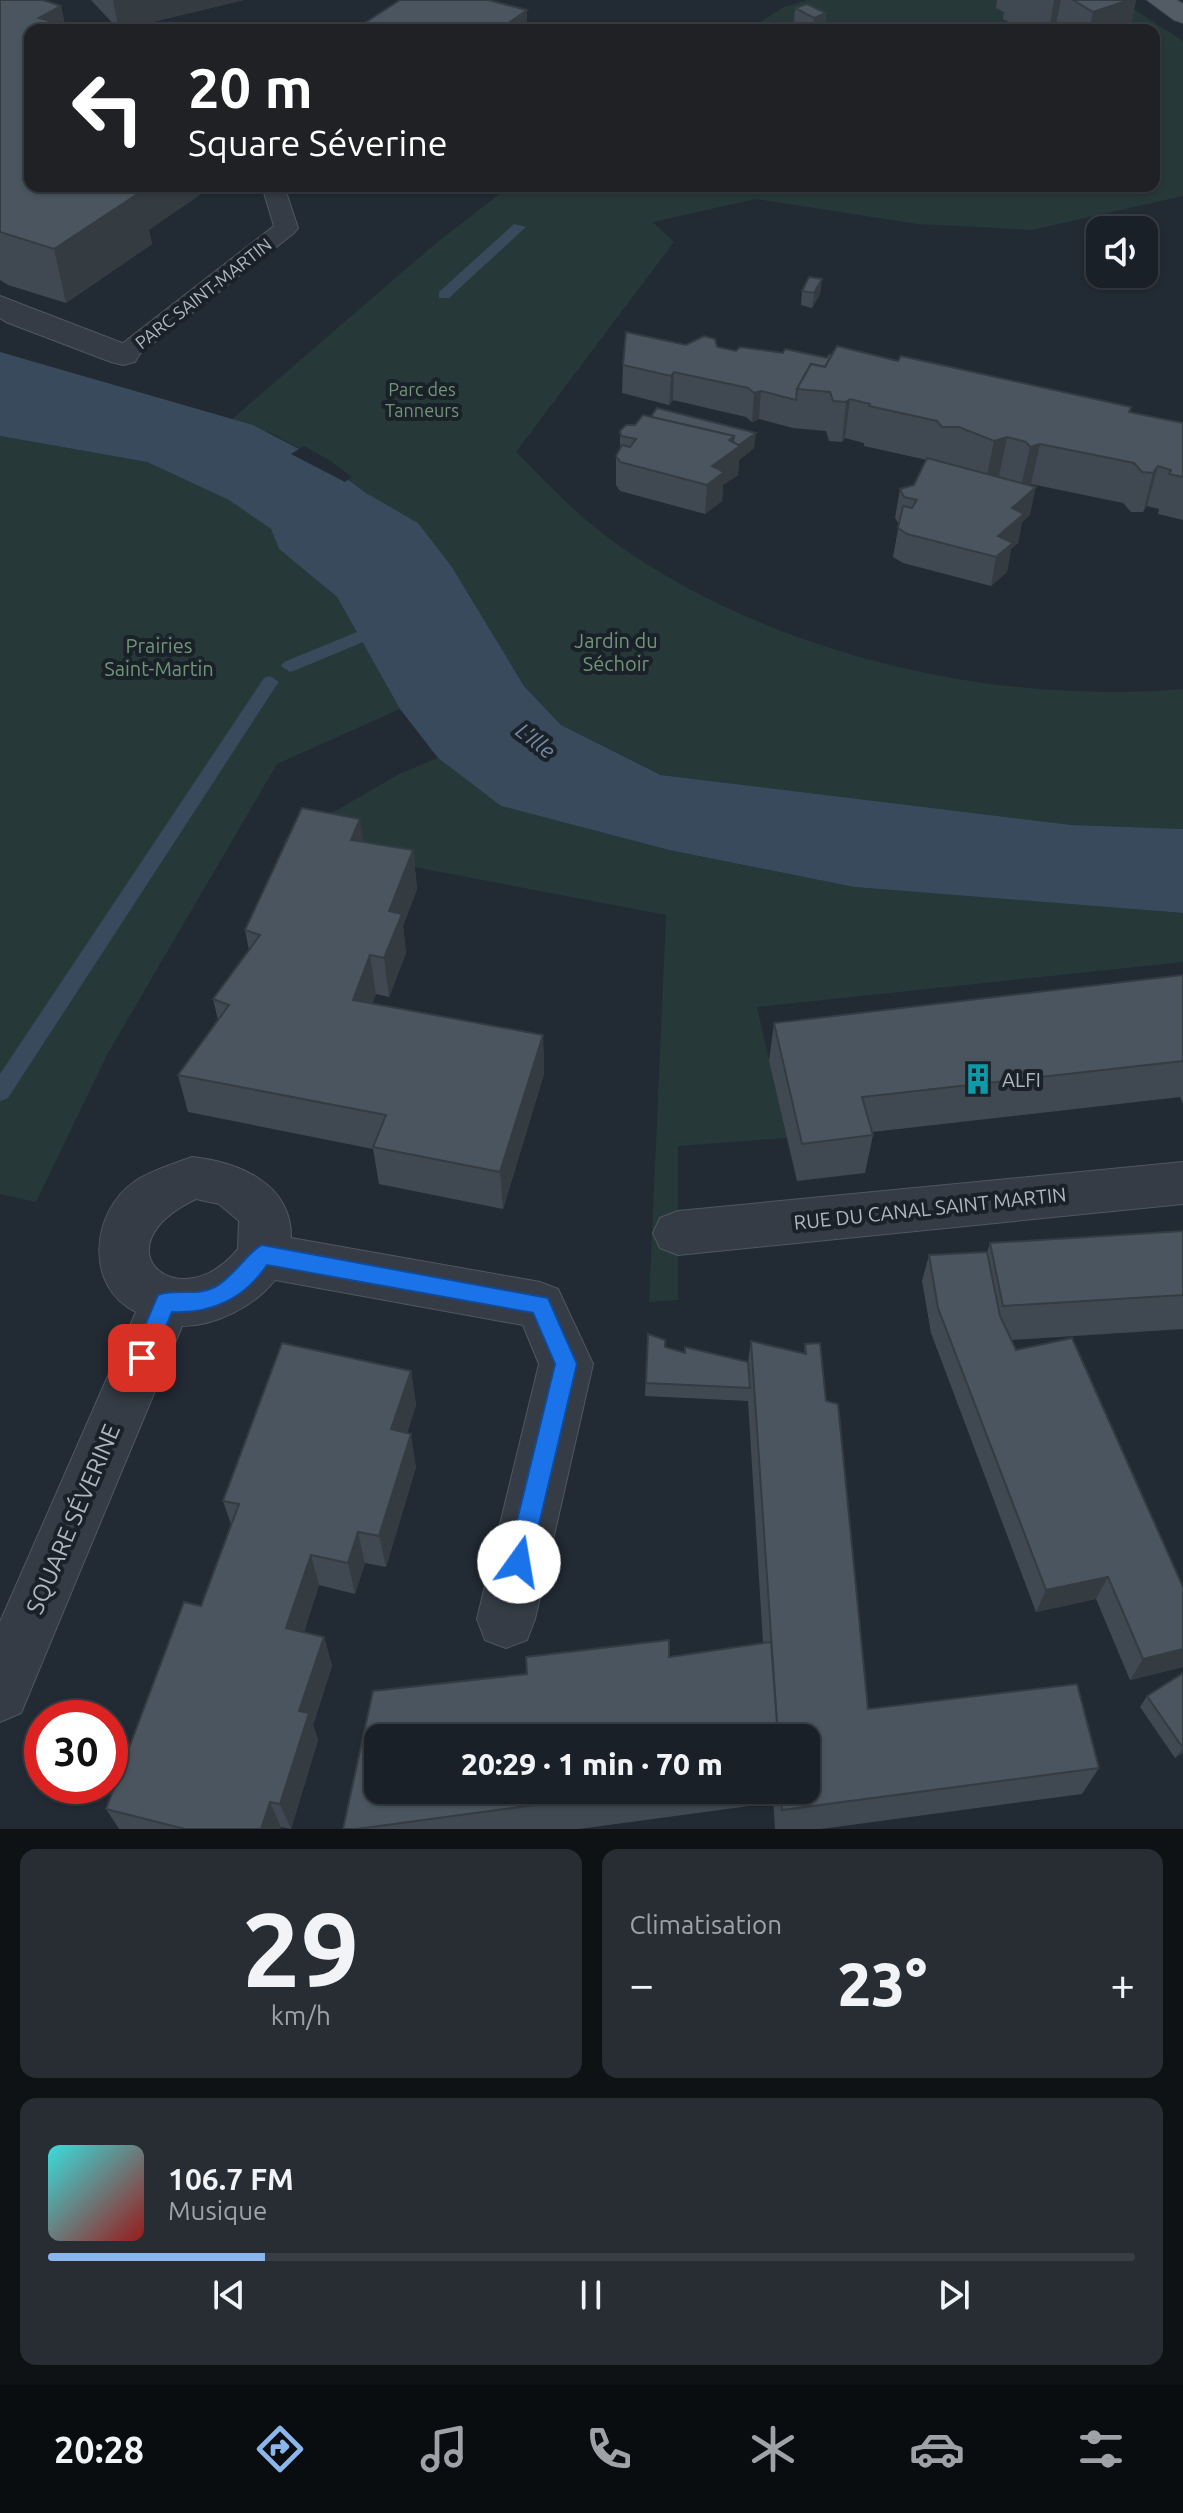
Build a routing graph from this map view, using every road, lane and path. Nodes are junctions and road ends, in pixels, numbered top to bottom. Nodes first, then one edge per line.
1 (1160, 0) edge
2 (1183, 15) edge
3 (275, 192) edge
4 (0, 305) edge
5 (123, 355) joint
6 (1183, 1183) edge
7 (678, 1233) dead end
8 (262, 1255) junction
9 (166, 1302) junction
10 (506, 1619) dead end
11 (0, 1692) edge

1 - 2 main road
3 - 5 lane, PARC SAINT-MARTIN
4 - 5 street
6 - 7 street, RUE DU CANAL SAINT MARTIN
8 - 9 street
8 - 9 street
8 - 10 street
9 - 11 street, SQUARE SÉVERINE

